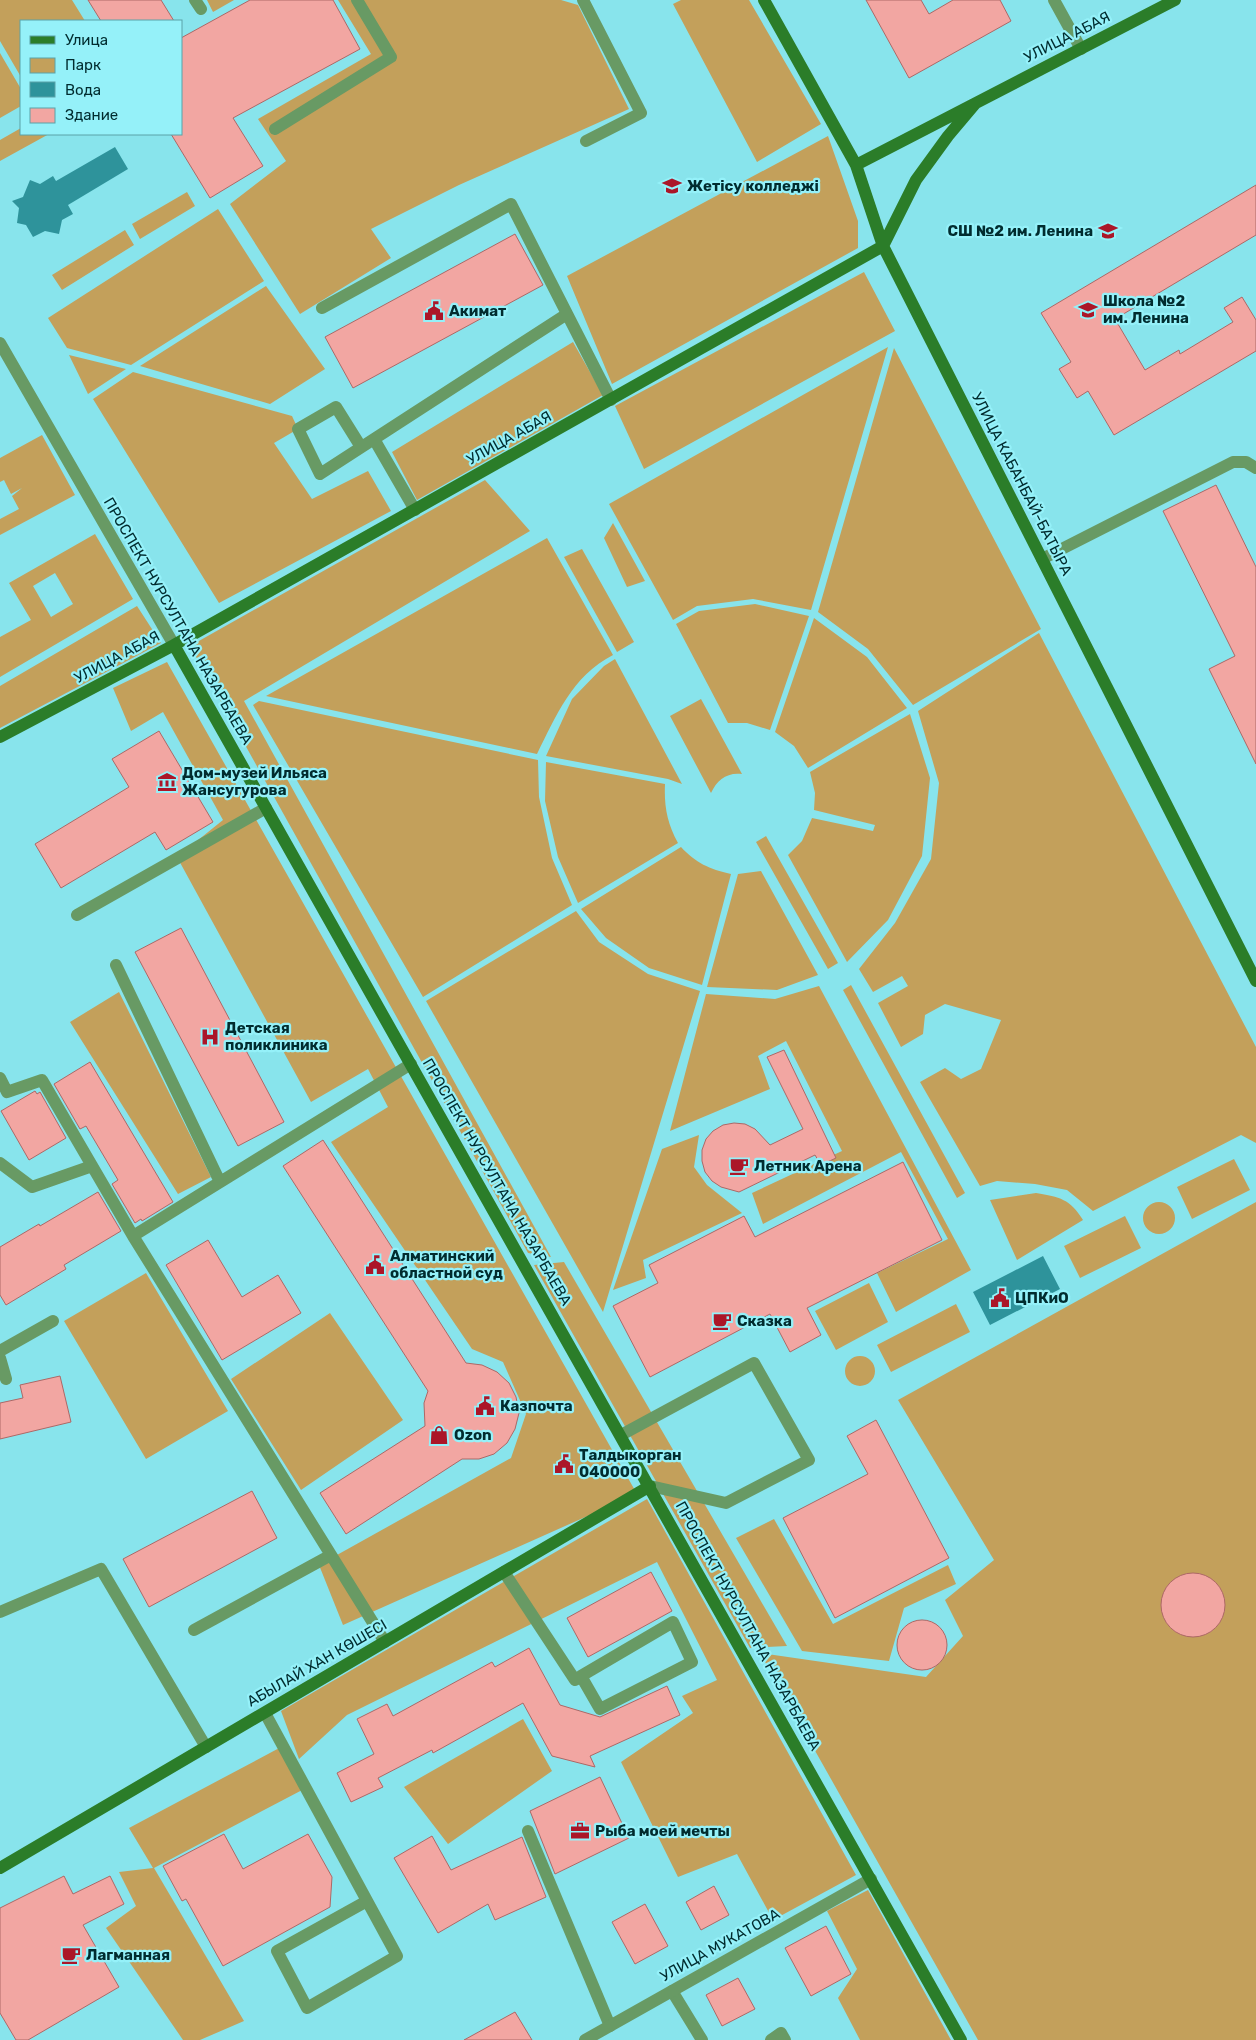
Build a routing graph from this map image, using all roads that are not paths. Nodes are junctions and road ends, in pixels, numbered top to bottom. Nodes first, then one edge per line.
1 (357, 0) edge
2 (583, 0) edge
3 (764, 0) edge
4 (1054, 0) edge
5 (1175, 0) edge
6 (1081, 49) junction
7 (975, 104) junction
8 (275, 129) dead end
9 (586, 142) dead end
10 (856, 166) junction
11 (883, 246) junction
12 (322, 308) dead end
13 (567, 314) junction
14 (0, 343) edge
15 (611, 400) junction
16 (374, 439) junction
17 (361, 448) junction
18 (1256, 468) edge
19 (415, 510) junction
20 (1042, 559) junction
21 (174, 645) junction
22 (0, 737) edge
23 (266, 808) junction
24 (76, 915) dead end
25 (116, 965) dead end
26 (1256, 981) edge
27 (411, 1064) junction
28 (0, 1078) edge
29 (0, 1163) edge
30 (92, 1166) junction
31 (220, 1182) junction
32 (132, 1236) junction
33 (52, 1321) dead end
34 (0, 1351) edge
35 (0, 1358) edge
36 (6, 1379) dead end
37 (621, 1435) junction
38 (650, 1486) junction
39 (331, 1554) junction
40 (504, 1572) junction
41 (0, 1612) edge
42 (194, 1630) dead end
43 (385, 1642) junction
44 (581, 1676) junction
45 (265, 1713) junction
46 (206, 1747) junction
47 (528, 1831) dead end
48 (0, 1868) edge
49 (871, 1879) junction
50 (367, 1900) junction
51 (672, 1991) junction
52 (610, 2026) junction
53 (585, 2040) edge
54 (702, 2040) edge
55 (771, 2040) edge
56 (785, 2040) edge
57 (961, 2040) edge

1 - 8 street
2 - 9 street
3 - 10 main road, УЛИЦА КАБАНБАЙ-БАТЫРА
4 - 6 street
5 - 6 main road, УЛИЦА АБАЯ
6 - 7 main road, УЛИЦА АБАЯ
7 - 10 main road, УЛИЦА АБАЯ
7 - 11 main road, УЛИЦА АБАЯ
10 - 11 main road, УЛИЦА КАБАНБАЙ-БАТЫРА
11 - 15 main road, УЛИЦА АБАЯ
11 - 20 main road, УЛИЦА КАБАНБАЙ-БАТЫРА
12 - 13 street
13 - 15 street
13 - 16 street
14 - 21 street, ПРОСПЕКТ НУРСУЛТАНА НАЗАРБАЕВА
15 - 19 main road, УЛИЦА АБАЯ
16 - 17 street
16 - 19 street
17 - 17 street
18 - 20 street
19 - 21 main road, УЛИЦА АБАЯ
20 - 26 main road, УЛИЦА КАБАНБАЙ-БАТЫРА
21 - 22 main road, УЛИЦА АБАЯ
21 - 23 main road, ПРОСПЕКТ НУРСУЛТАНА НАЗАРБАЕВА
23 - 24 street
23 - 27 main road, ПРОСПЕКТ НУРСУЛТАНА НАЗАРБАЕВА
25 - 31 street
27 - 31 street
27 - 37 main road, ПРОСПЕКТ НУРСУЛТАНА НАЗАРБАЕВА
28 - 30 street
29 - 30 street
30 - 32 street
31 - 32 street
32 - 39 street
33 - 34 street
35 - 36 street
37 - 38 main road, ПРОСПЕКТ НУРСУЛТАНА НАЗАРБАЕВА
37 - 38 street
38 - 40 main road, АБЫЛАЙ ХАН КӨШЕСІ
38 - 49 main road, ПРОСПЕКТ НУРСУЛТАНА НАЗАРБАЕВА
39 - 42 street
39 - 43 street
40 - 43 main road, АБЫЛАЙ ХАН КӨШЕСІ
40 - 44 street
41 - 46 street
43 - 45 main road, АБЫЛАЙ ХАН КӨШЕСІ
44 - 44 street
45 - 46 main road, АБЫЛАЙ ХАН КӨШЕСІ
45 - 50 street
46 - 48 main road, АБЫЛАЙ ХАН КӨШЕСІ
47 - 52 street
49 - 51 street, УЛИЦА МУКАТОВА
49 - 57 main road, ПРОСПЕКТ НУРСУЛТАНА НАЗАРБАЕВА
50 - 50 street
51 - 52 street, УЛИЦА МУКАТОВА
51 - 54 street
52 - 53 street, УЛИЦА МУКАТОВА
55 - 56 street

